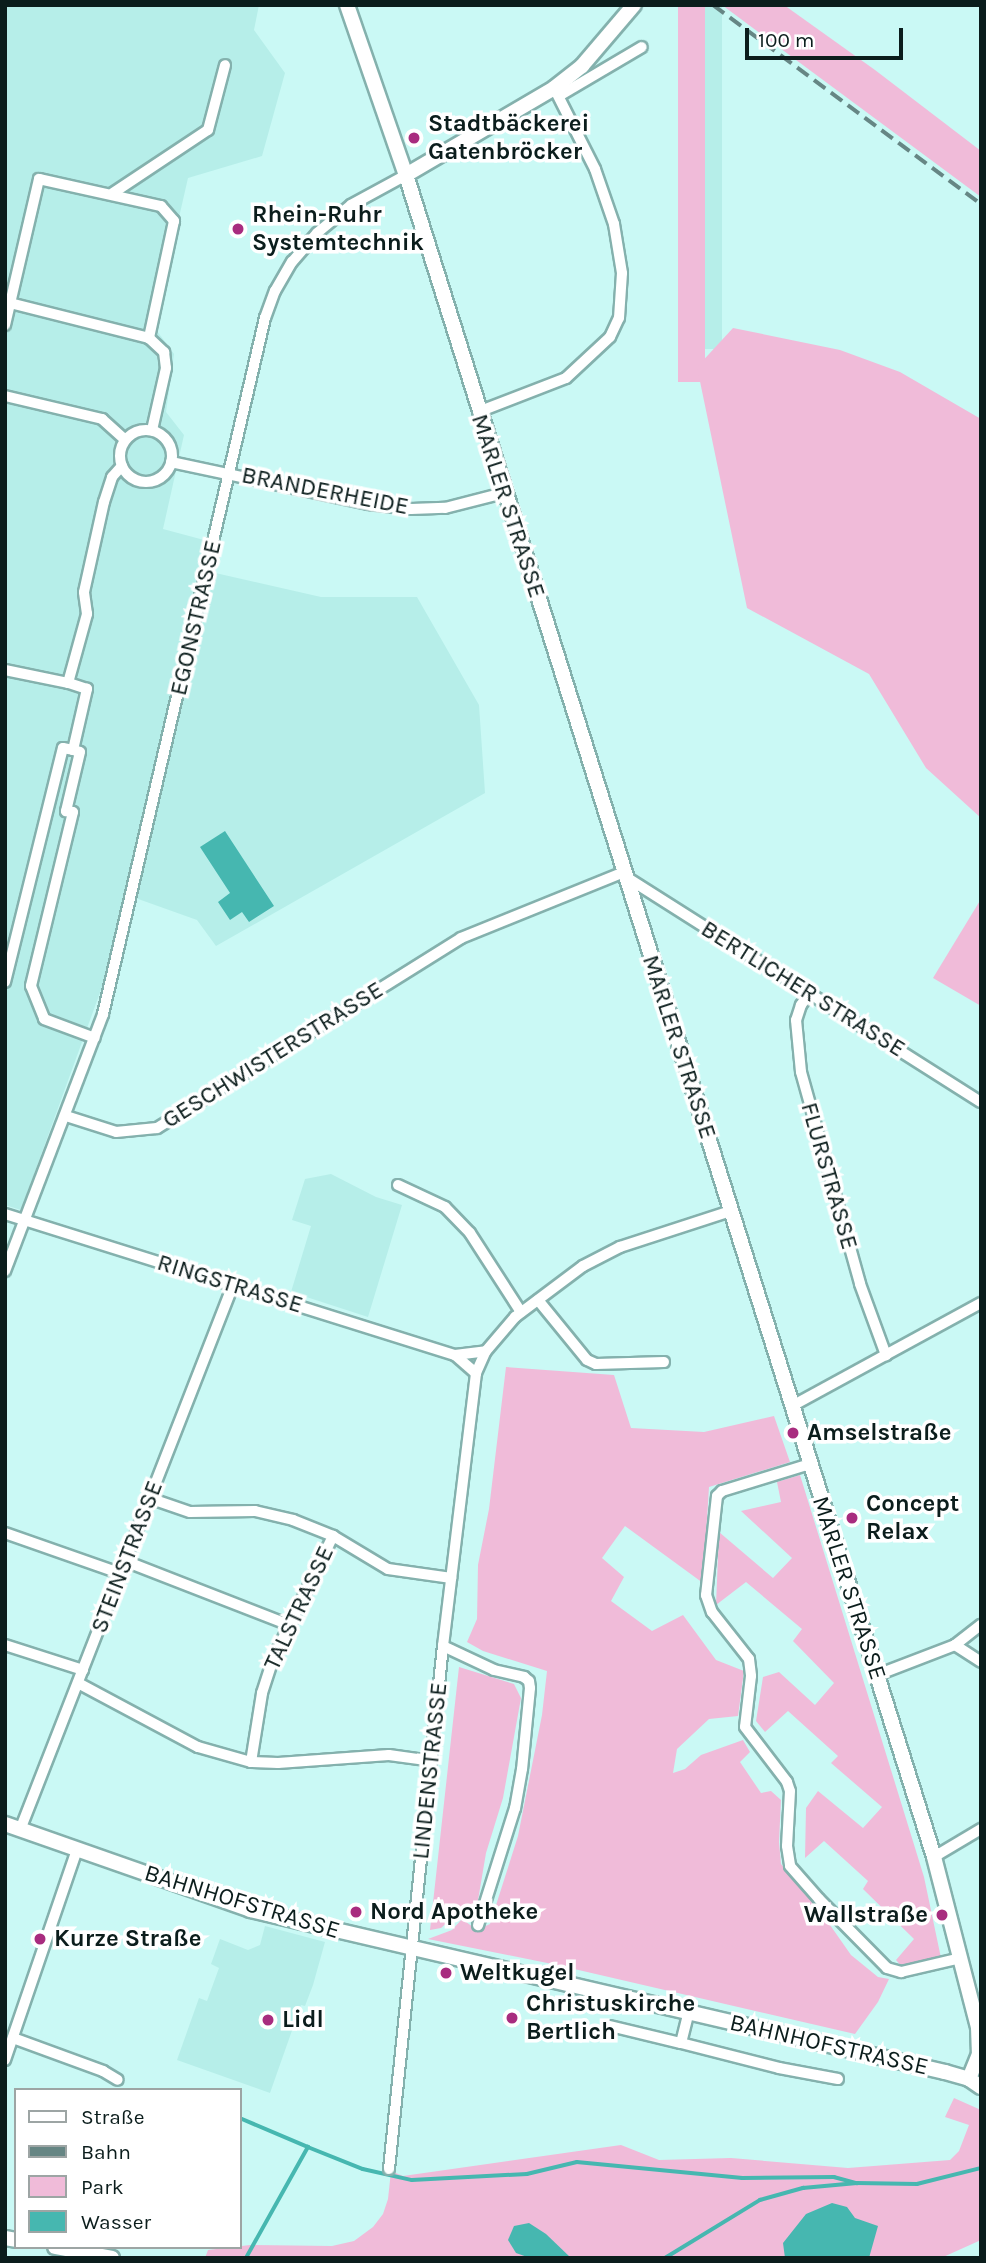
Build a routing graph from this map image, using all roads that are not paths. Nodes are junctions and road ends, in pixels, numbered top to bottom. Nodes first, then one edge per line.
1 (347, 5) edge
2 (634, 5) edge
3 (642, 47) dead end
4 (225, 65) dead end
5 (556, 92) junction
6 (406, 175) junction
7 (113, 193) junction
8 (10, 303) junction
9 (5, 325) edge
10 (149, 338) junction
11 (5, 396) edge
12 (478, 412) junction
13 (152, 430) junction
14 (125, 440) junction
15 (171, 462) junction
16 (122, 466) junction
17 (229, 473) junction
18 (504, 492) junction
19 (5, 670) edge
20 (68, 683) junction
21 (73, 750) junction
22 (625, 875) junction
23 (5, 982) edge
24 (809, 994) junction
25 (95, 1038) junction
26 (981, 1102) edge
27 (65, 1116) junction
28 (398, 1185) dead end
29 (731, 1211) junction
30 (5, 1214) edge
31 (25, 1220) junction
32 (5, 1271) edge
33 (233, 1285) junction
34 (538, 1300) junction
35 (981, 1303) edge
36 (521, 1312) junction
37 (486, 1351) junction
38 (455, 1355) junction
39 (886, 1355) junction
40 (664, 1362) dead end
41 (476, 1373) junction
42 (792, 1406) junction
43 (810, 1464) junction
44 (149, 1498) junction
45 (5, 1534) edge
46 (333, 1536) junction
47 (125, 1562) junction
48 (120, 1573) junction
49 (451, 1578) junction
50 (287, 1624) junction
51 (981, 1625) edge
52 (5, 1645) edge
53 (955, 1645) junction
54 (443, 1646) junction
55 (981, 1662) edge
56 (83, 1670) junction
57 (877, 1675) junction
58 (78, 1683) junction
59 (432, 1761) junction
60 (251, 1762) junction
61 (5, 1824) edge
62 (20, 1829) junction
63 (981, 1829) edge
64 (77, 1850) junction
65 (933, 1857) junction
66 (478, 1925) dead end
67 (411, 1949) junction
68 (961, 1958) junction
69 (689, 2012) junction
70 (610, 2026) dead end
71 (979, 2026) edge
72 (13, 2039) junction
73 (681, 2043) junction
74 (5, 2060) edge
75 (838, 2079) dead end
76 (118, 2080) dead end
77 (975, 2083) edge
78 (389, 2169) dead end
79 (65, 2249) edge
80 (112, 2258) edge

1 - 6 main road, MARLER STRASSE
2 - 5 main road
3 - 5 street
4 - 7 street
5 - 6 main road
5 - 12 street
6 - 12 main road, MARLER STRASSE
6 - 17 street, EGONSTRASSE
7 - 8 street
7 - 10 street
8 - 9 street
8 - 10 street
10 - 13 street
11 - 14 street
12 - 18 main road, MARLER STRASSE
13 - 14 street
13 - 15 street
14 - 16 street
15 - 16 street
15 - 17 street, BRANDERHEIDE
16 - 20 street
17 - 18 street, BRANDERHEIDE
17 - 25 street, EGONSTRASSE
18 - 22 main road, MARLER STRASSE
19 - 20 street
20 - 21 street
21 - 23 street
21 - 25 street
22 - 24 street, BERTLICHER STRASSE
22 - 27 street, GESCHWISTERSTRASSE
22 - 29 main road, MARLER STRASSE
24 - 26 street, BERTLICHER STRASSE
24 - 39 street, FLURSTRASSE
25 - 27 street, EGONSTRASSE
27 - 31 street
28 - 36 street
29 - 34 street, LINDENSTRASSE
29 - 42 main road, MARLER STRASSE
30 - 31 street, RINGSTRASSE
31 - 32 street
31 - 33 street, RINGSTRASSE
33 - 38 street, RINGSTRASSE
33 - 44 street, STEINSTRASSE
34 - 36 street, LINDENSTRASSE
34 - 40 street
35 - 39 street
36 - 37 street, LINDENSTRASSE
37 - 38 street, RINGSTRASSE
37 - 41 street, LINDENSTRASSE
38 - 41 street, RINGSTRASSE
39 - 42 street
41 - 49 street, LINDENSTRASSE
42 - 43 main road, MARLER STRASSE
43 - 57 main road, MARLER STRASSE
43 - 68 street
44 - 46 street
44 - 47 street, STEINSTRASSE
45 - 48 street
46 - 49 street
46 - 50 street, TALSTRASSE
47 - 48 street, STEINSTRASSE
47 - 50 street
48 - 56 street, STEINSTRASSE
49 - 54 street, LINDENSTRASSE
50 - 60 street, TALSTRASSE
51 - 53 street
52 - 56 street
53 - 55 street
53 - 57 street
54 - 59 street, LINDENSTRASSE
54 - 66 street
56 - 58 street, STEINSTRASSE
57 - 65 main road, MARLER STRASSE
58 - 60 street
58 - 62 street, STEINSTRASSE
59 - 60 street
59 - 67 street, LINDENSTRASSE
61 - 62 main road, BAHNHOFSTRASSE
62 - 64 main road, BAHNHOFSTRASSE
63 - 65 street
64 - 67 main road, BAHNHOFSTRASSE
64 - 72 street
65 - 68 main road, MARLER STRASSE
67 - 69 main road, BAHNHOFSTRASSE
67 - 78 street, LINDENSTRASSE
68 - 71 main road, MARLER STRASSE
69 - 73 street
69 - 77 main road, BAHNHOFSTRASSE
70 - 73 street, BAHNHOFSTRASSE
71 - 77 main road, MARLER STRASSE
72 - 74 street
72 - 76 street
73 - 75 street, BAHNHOFSTRASSE
79 - 80 main road

